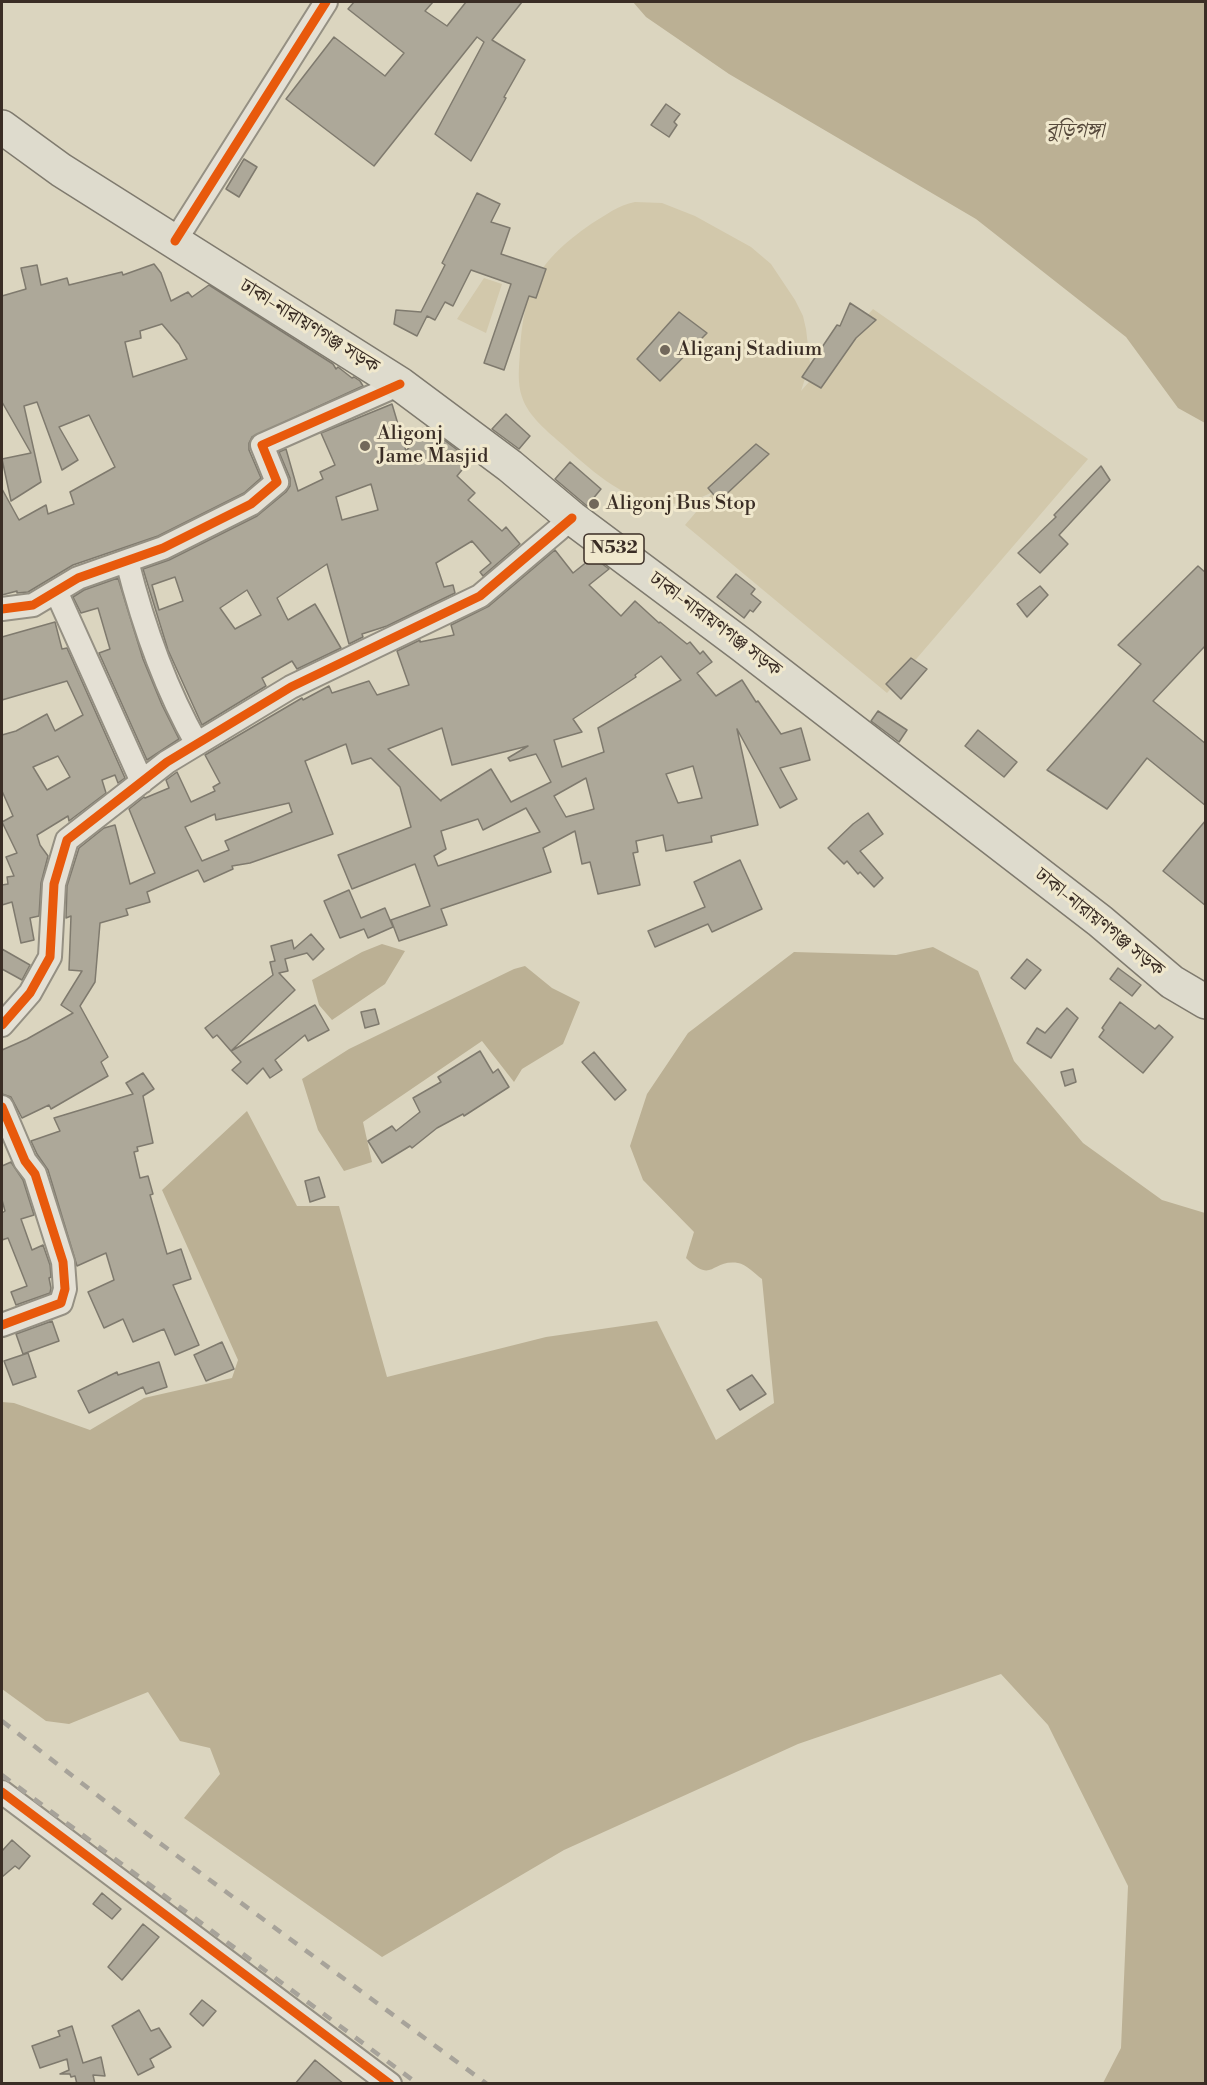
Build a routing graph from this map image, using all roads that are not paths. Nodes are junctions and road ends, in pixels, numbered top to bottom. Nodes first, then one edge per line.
1 (326, 2) edge
2 (2, 127) edge
3 (175, 241) junction
4 (400, 384) junction
5 (572, 518) junction
6 (127, 561) junction
7 (56, 591) junction
8 (2, 609) edge
9 (197, 744) junction
10 (142, 782) junction
11 (1205, 1001) edge
12 (2, 1025) edge
13 (2, 1107) edge
14 (2, 1325) edge
15 (2, 1792) edge
16 (390, 2084) edge

1 - 3 street
2 - 3 highway, ঢাকা-নারায়ণগঞ্জ সড়ক / N532
3 - 4 highway, ঢাকা-নারায়ণগঞ্জ সড়ক / N532
4 - 5 highway, ঢাকা-নারায়ণগঞ্জ সড়ক / N532
4 - 6 street
5 - 9 street
5 - 11 highway, ঢাকা-নারায়ণগঞ্জ সড়ক / N532
6 - 7 street
6 - 9 street
7 - 8 street
7 - 10 street
9 - 10 street
10 - 12 street
13 - 14 street
15 - 16 street

